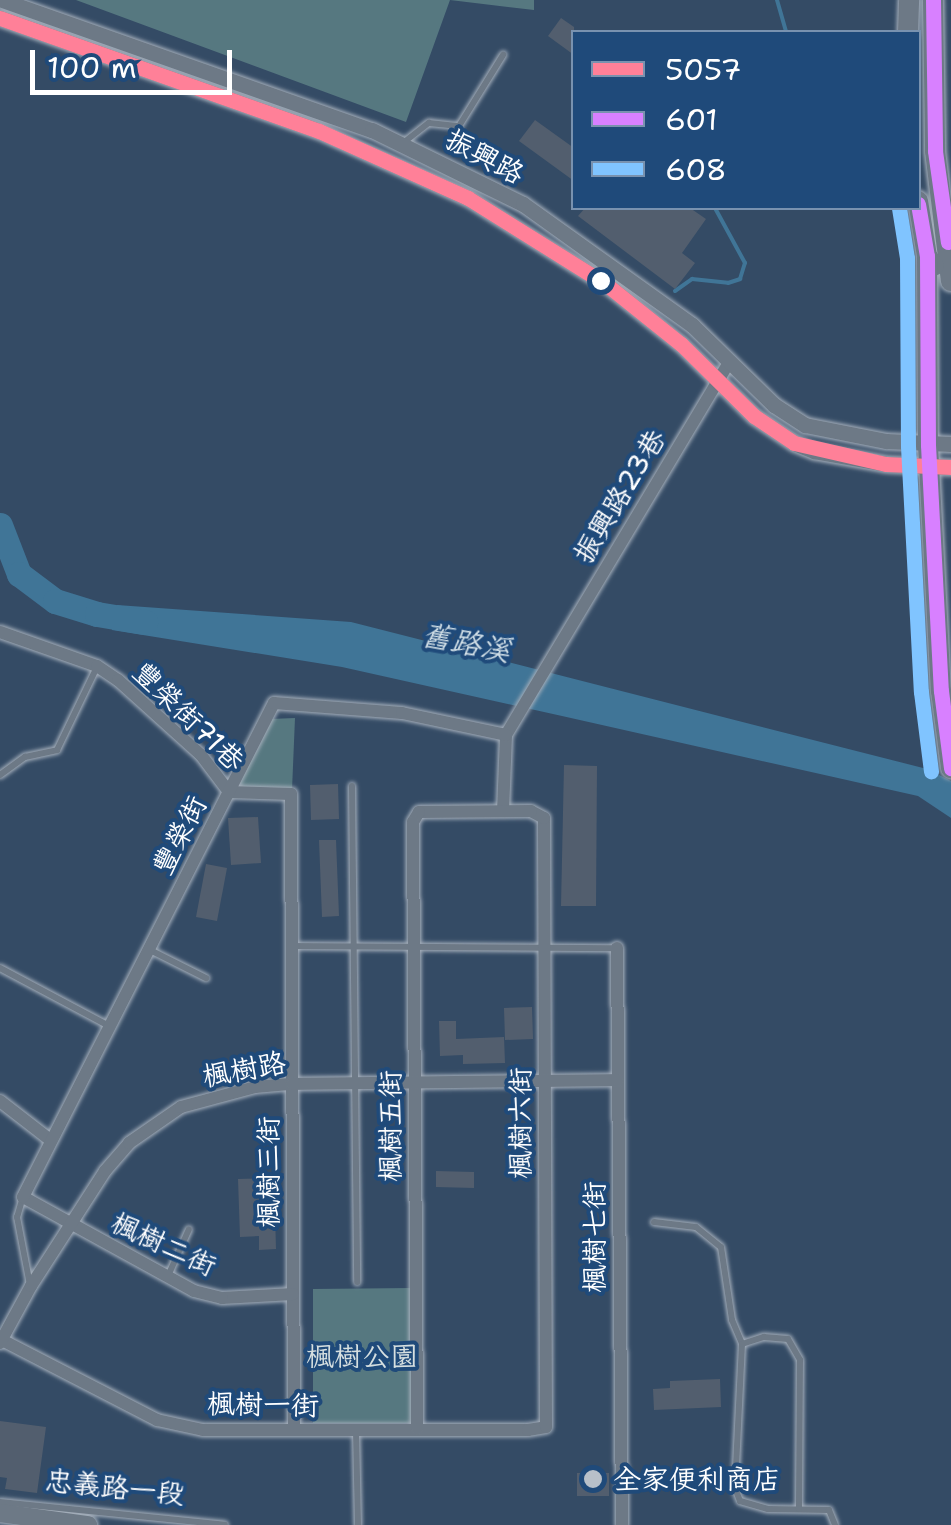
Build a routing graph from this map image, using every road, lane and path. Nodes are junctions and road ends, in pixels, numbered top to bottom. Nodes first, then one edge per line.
1 (2, 0) edge
2 (909, 0) edge
3 (933, 0) edge
4 (0, 18) edge
5 (908, 30) edge
6 (504, 56) dead end
7 (402, 143) junction
8 (919, 210) edge
9 (927, 256) junction
10 (951, 281) edge
11 (951, 293) edge
12 (730, 361) junction
13 (717, 380) junction
14 (928, 444) junction
15 (951, 444) edge
16 (940, 467) edge
17 (0, 632) edge
18 (98, 666) junction
19 (506, 735) junction
20 (951, 768) edge
21 (0, 774) edge
22 (352, 786) dead end
23 (229, 792) junction
24 (291, 794) joint
25 (503, 811) junction
26 (544, 944) junction
27 (292, 946) junction
28 (354, 946) junction
29 (414, 946) junction
30 (617, 948) joint
31 (149, 950) junction
32 (0, 968) edge
33 (206, 978) dead end
34 (110, 1027) junction
35 (618, 1080) junction
36 (545, 1081) junction
37 (415, 1082) junction
38 (356, 1083) junction
39 (292, 1084) junction
40 (0, 1101) edge
41 (50, 1140) junction
42 (23, 1198) junction
43 (654, 1222) dead end
44 (68, 1226) junction
45 (189, 1229) dead end
46 (168, 1278) junction
47 (357, 1282) dead end
48 (30, 1286) junction
49 (294, 1294) junction
50 (1, 1341) edge
51 (742, 1344) junction
52 (546, 1427) joint
53 (417, 1429) junction
54 (294, 1430) junction
55 (356, 1430) junction
56 (0, 1502) edge
57 (800, 1509) junction
58 (0, 1513) edge
59 (88, 1525) edge
60 (225, 1525) edge
61 (358, 1525) edge
62 (622, 1525) edge
63 (835, 1525) edge

1 - 7 street, 振興路
2 - 5 main road
3 - 10 main road
4 - 13 street, 振興路
6 - 7 lane
7 - 12 street, 振興路
8 - 9 main road
9 - 11 main road
9 - 14 main road
12 - 13 street, 振興路23巷
12 - 14 street, 振興路
13 - 16 street, 振興路
13 - 19 street, 振興路23巷
14 - 15 street, 振興路
14 - 16 main road
16 - 20 main road
17 - 18 street, 豐榮街71巷
18 - 21 lane
18 - 23 street, 豐榮街71巷
19 - 23 street, 豐榮街
19 - 25 street
22 - 28 lane
23 - 24 street, 豐榮街71巷
23 - 31 street, 豐榮街
24 - 27 street, 楓樹三街
25 - 26 street, 楓樹六街
25 - 29 street, 楓樹五街
26 - 29 lane
26 - 30 lane
26 - 36 street, 楓樹六街
27 - 28 lane
27 - 39 street, 楓樹三街
28 - 29 lane
28 - 38 lane
29 - 37 street, 楓樹五街
30 - 35 street, 楓樹七街
31 - 33 lane
31 - 34 street, 豐榮街
32 - 34 lane
34 - 41 street, 豐榮街
35 - 36 street, 楓樹路
35 - 62 street, 楓樹七街
36 - 37 street, 楓樹路
36 - 52 street, 楓樹六街
37 - 38 street, 楓樹路
37 - 53 street, 楓樹五街
38 - 39 street, 楓樹路
38 - 47 lane
39 - 44 street, 楓樹路
39 - 49 street, 楓樹三街
40 - 41 street
41 - 42 street, 豐榮街
42 - 44 street, 楓樹二街
42 - 48 lane
43 - 51 lane
44 - 46 street, 楓樹二街
44 - 48 street, 楓樹路
45 - 46 lane
46 - 49 street, 楓樹二街
48 - 50 street, 楓樹路
49 - 54 street, 楓樹三街
50 - 54 street, 楓樹一街
51 - 57 lane
51 - 57 lane
52 - 53 street, 楓樹一街
53 - 55 street, 楓樹一街
54 - 55 street, 楓樹一街
55 - 61 lane
56 - 60 lane, 忠義路一段
57 - 63 lane
58 - 59 main road, 忠義路一段

